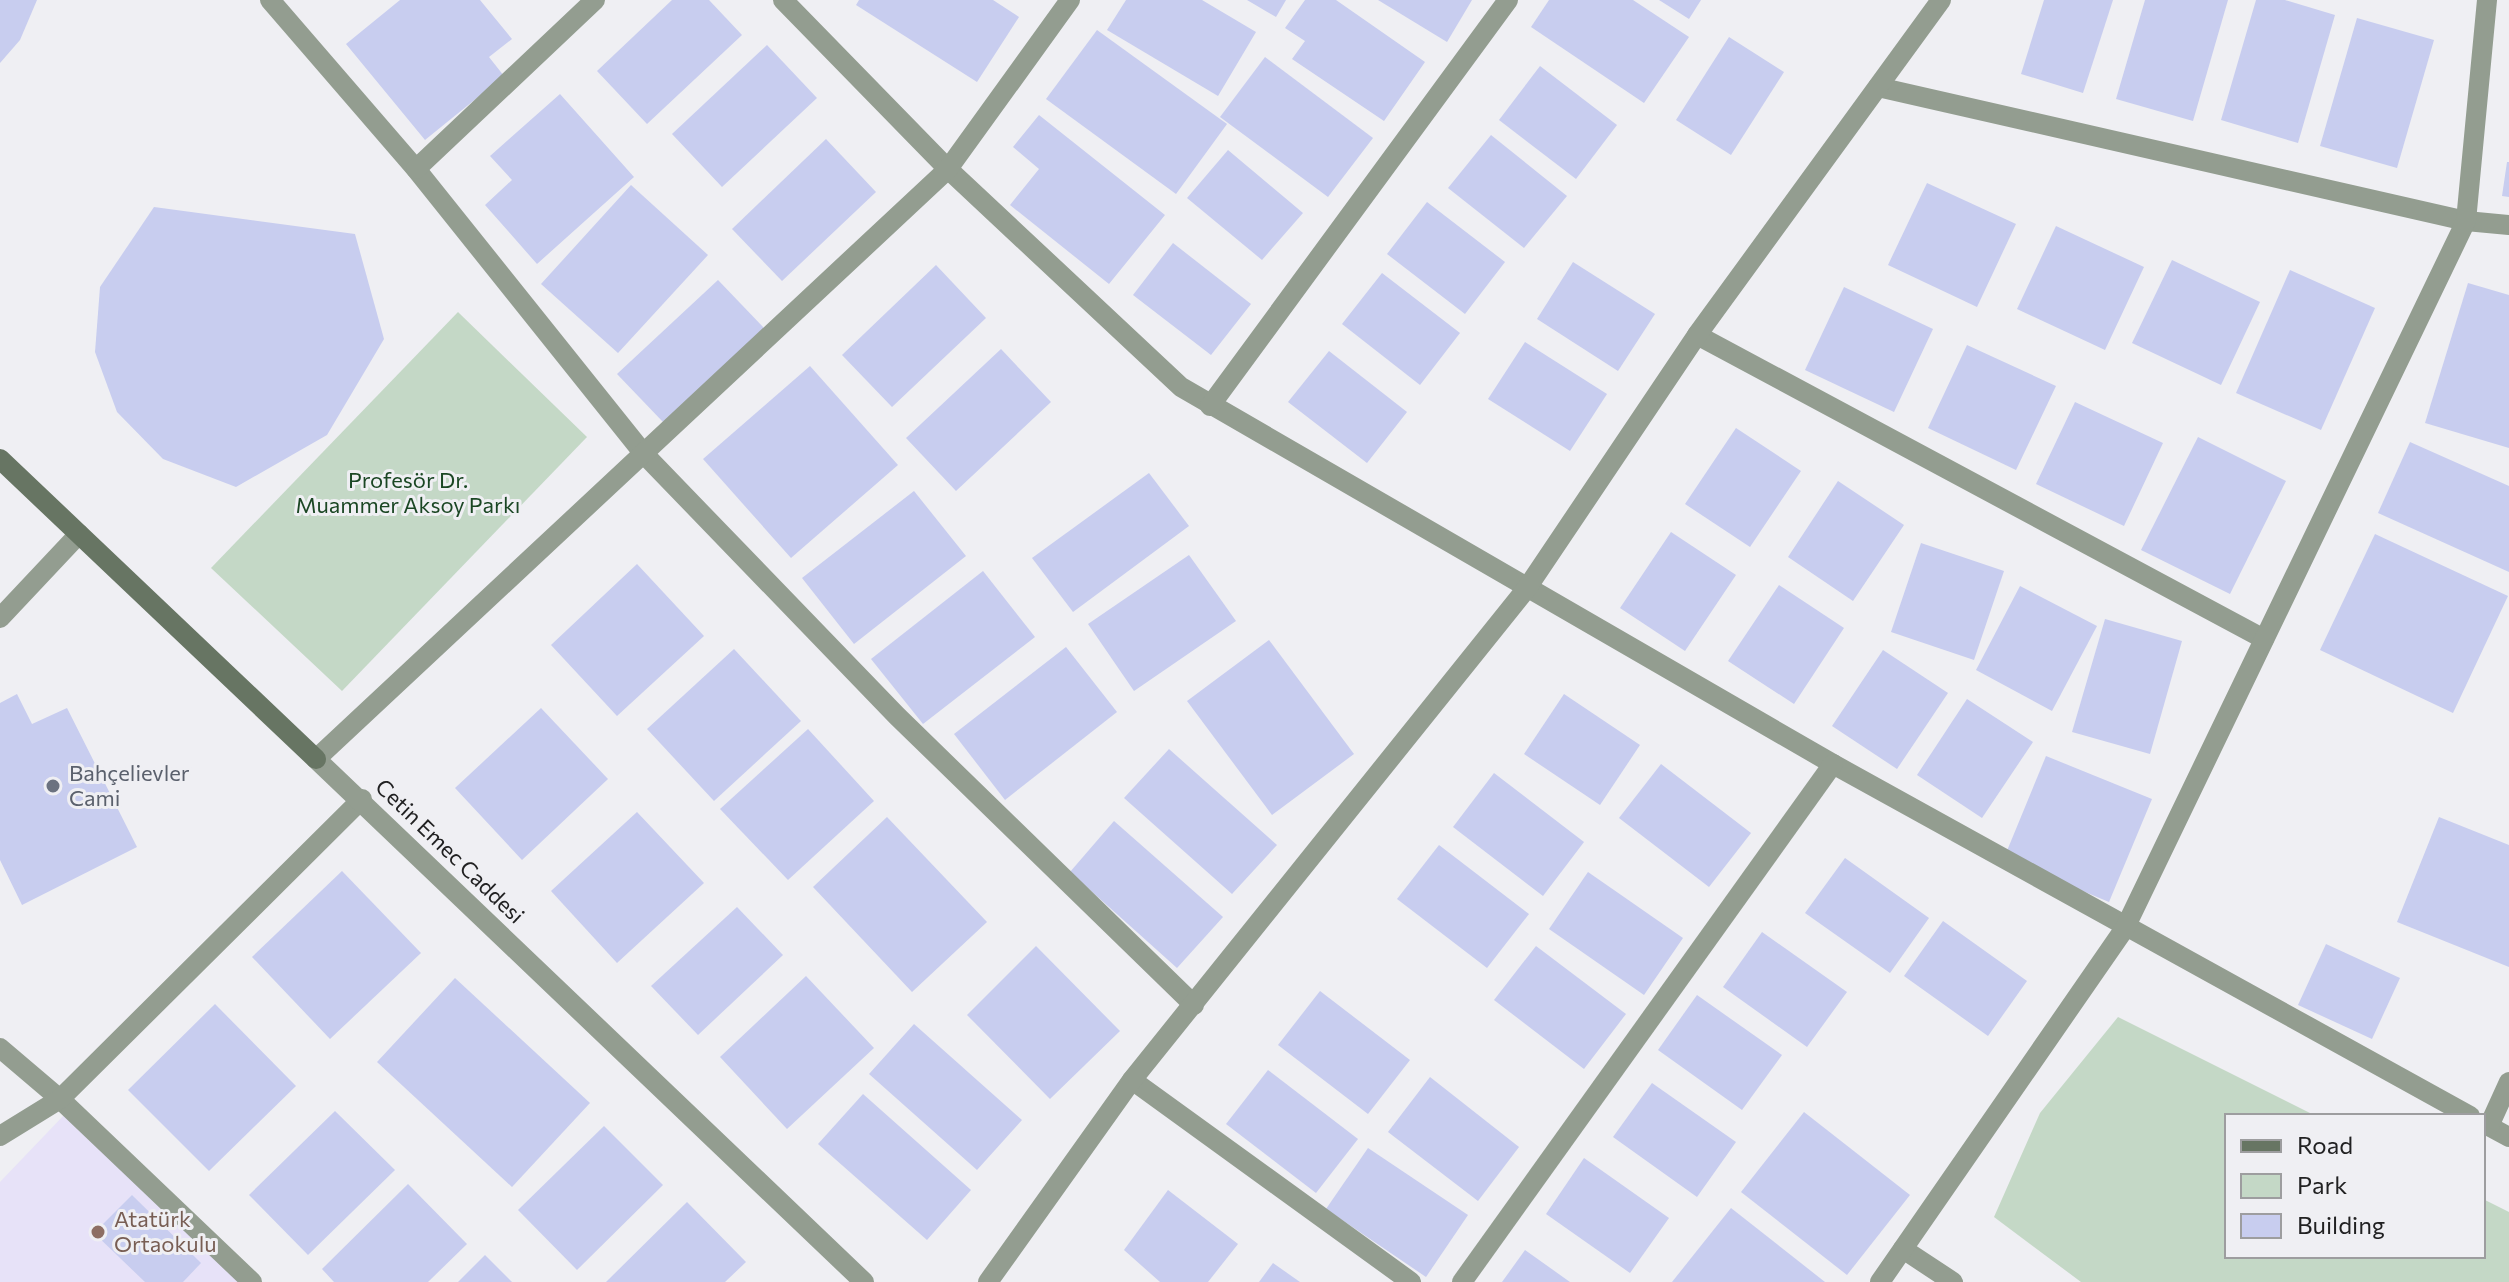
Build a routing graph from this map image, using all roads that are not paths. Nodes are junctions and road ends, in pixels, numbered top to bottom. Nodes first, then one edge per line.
1 (270, 0) edge
2 (595, 0) edge
3 (783, 0) edge
4 (1070, 0) edge
5 (1508, 0) edge
6 (1941, 0) edge
7 (2487, 0) edge
8 (1878, 87) junction
9 (416, 169) junction
10 (948, 169) junction
11 (2466, 221) junction
12 (2509, 225) edge
13 (1697, 335) junction
14 (1210, 406) junction
15 (644, 454) junction
16 (0, 459) edge
17 (79, 534) junction
18 (1527, 588) junction
19 (0, 618) edge
20 (2264, 639) junction
21 (316, 759) junction
22 (1833, 764) junction
23 (362, 799) junction
24 (2125, 928) junction
25 (1194, 1005) junction
26 (0, 1048) edge
27 (1132, 1080) junction
28 (2509, 1082) edge
29 (60, 1099) junction
30 (2466, 1114) edge
31 (2486, 1125) edge
32 (0, 1136) edge
33 (2509, 1137) edge
34 (1903, 1249) junction
35 (252, 1282) edge
36 (864, 1282) edge
37 (988, 1282) edge
38 (1411, 1282) edge
39 (1462, 1282) edge
40 (1880, 1282) edge
41 (1953, 1282) edge

1 - 9 street
2 - 9 street
3 - 10 street
4 - 10 street
5 - 14 street
6 - 8 street
7 - 11 street
8 - 11 street
8 - 13 street
9 - 15 street
10 - 14 street
10 - 15 street
11 - 12 street
11 - 20 street
13 - 18 street
13 - 20 street
14 - 18 street
15 - 21 street
15 - 25 street
16 - 17 street, Cetin Emec Caddesi
17 - 19 street
17 - 21 street, Cetin Emec Caddesi
18 - 22 street
18 - 25 street
20 - 24 street
21 - 23 street, Cetin Emec Caddesi
22 - 24 street
22 - 39 street
23 - 29 street
23 - 36 street, Cetin Emec Caddesi
24 - 30 street
24 - 34 street
25 - 27 street
26 - 29 street
27 - 37 street
27 - 38 street
28 - 31 street
29 - 32 street
29 - 35 street
31 - 33 street
34 - 40 street
34 - 41 street

